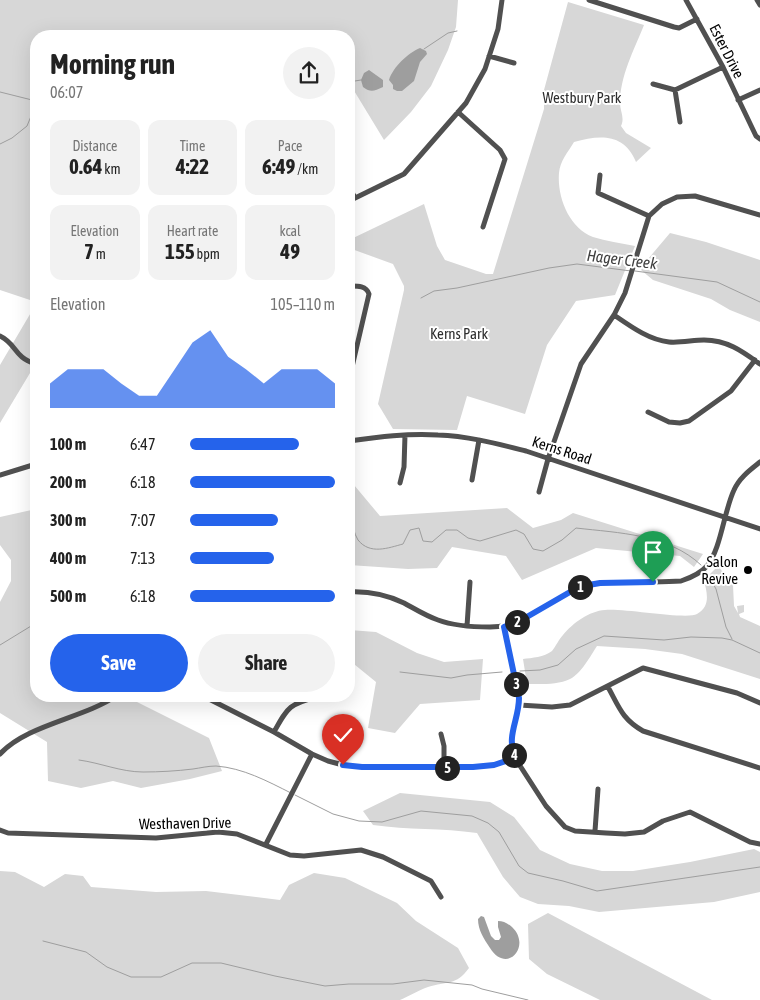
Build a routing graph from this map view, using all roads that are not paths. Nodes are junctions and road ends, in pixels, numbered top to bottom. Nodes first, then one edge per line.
1 (502, 0) edge
2 (589, 0) edge
3 (686, 0) edge
4 (757, 0) edge
5 (760, 5) edge
6 (697, 19) junction
7 (489, 56) junction
8 (514, 63) dead end
9 (723, 67) junction
10 (653, 84) dead end
11 (675, 90) junction
12 (760, 90) edge
13 (738, 100) junction
14 (458, 112) junction
15 (680, 122) dead end
16 (760, 139) edge
17 (600, 175) dead end
18 (355, 198) edge
19 (649, 216) junction
20 (760, 216) edge
21 (482, 227) dead end
22 (355, 286) edge
23 (614, 315) junction
24 (0, 336) edge
25 (355, 353) edge
26 (30, 362) edge
27 (757, 362) edge
28 (648, 412) dead end
29 (405, 435) junction
30 (355, 440) edge
31 (479, 440) junction
32 (548, 459) junction
33 (760, 462) edge
34 (30, 466) edge
35 (0, 475) edge
36 (472, 480) dead end
37 (400, 483) dead end
38 (539, 492) dead end
39 (725, 516) junction
40 (760, 529) edge
41 (470, 582) dead end
42 (355, 592) edge
43 (467, 626) junction
44 (504, 627) junction
45 (608, 687) junction
46 (103, 702) edge
47 (215, 702) edge
48 (298, 702) edge
49 (760, 703) edge
50 (519, 705) junction
51 (274, 732) junction
52 (441, 734) dead end
53 (0, 754) edge
54 (312, 754) junction
55 (515, 758) junction
56 (444, 768) junction
57 (760, 768) edge
58 (598, 789) dead end
59 (0, 830) edge
60 (594, 831) junction
61 (266, 844) junction
62 (760, 844) edge
63 (441, 897) dead end

1 - 7 street
2 - 6 street
3 - 6 street, Ester Drive
4 - 5 street
6 - 9 street, Ester Drive
7 - 8 street
7 - 14 street
9 - 11 street
9 - 13 street, Ester Drive
10 - 11 street
11 - 15 street
12 - 13 street
13 - 16 street, Ester Drive
14 - 18 street
14 - 21 street
17 - 19 street
19 - 20 street
19 - 23 street
22 - 25 street
23 - 27 street
23 - 32 street
24 - 26 street
27 - 28 street
29 - 30 street, Kerns Road
29 - 31 street, Kerns Road
29 - 37 street
31 - 32 street, Kerns Road
31 - 36 street
32 - 38 street
32 - 39 street, Kerns Road
33 - 39 street
34 - 35 street
39 - 40 street, Kerns Road
39 - 44 street
41 - 43 street
42 - 43 street
43 - 44 street
44 - 50 street
45 - 49 street
45 - 50 street
45 - 57 street
46 - 53 street
47 - 51 street
48 - 51 street
50 - 55 street
51 - 54 street
52 - 56 street
54 - 56 street
54 - 61 street
55 - 56 street
55 - 60 street
58 - 60 street
59 - 61 street, Westhaven Drive
60 - 62 street
61 - 63 street, Westhaven Drive

